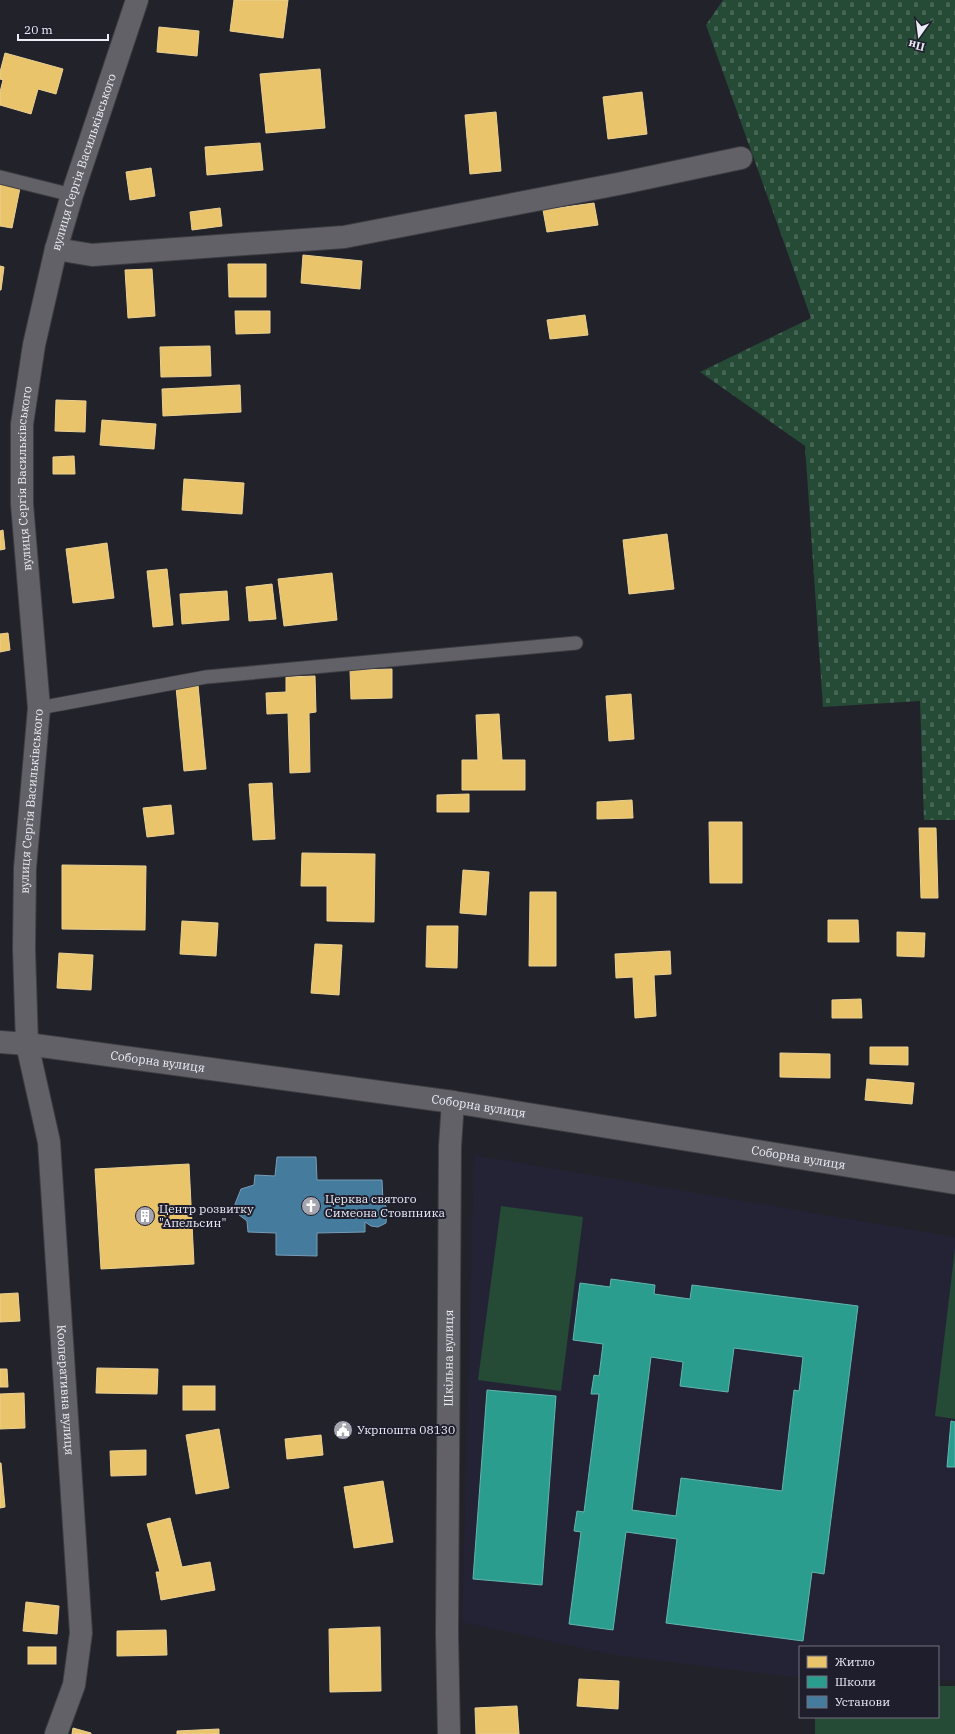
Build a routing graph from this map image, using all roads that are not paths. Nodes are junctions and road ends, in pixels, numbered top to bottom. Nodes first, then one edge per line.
1 (137, 0) edge
2 (741, 158) dead end
3 (0, 177) edge
4 (72, 195) junction
5 (56, 249) junction
6 (576, 643) dead end
7 (39, 708) junction
8 (0, 1042) edge
9 (27, 1044) junction
10 (453, 1102) junction
11 (955, 1183) edge
12 (56, 1734) edge
13 (449, 1734) edge

1 - 4 street, вулиця Сергія Васильківського
2 - 5 street
3 - 4 lane
4 - 5 street, вулиця Сергія Васильківського
5 - 7 street, вулиця Сергія Васильківського
6 - 7 lane
7 - 9 street, вулиця Сергія Васильківського
8 - 9 street, Соборна вулиця
9 - 10 street, Соборна вулиця
9 - 12 street, Кооперативна вулиця
10 - 11 street, Соборна вулиця
10 - 13 street, Шкільна вулиця

